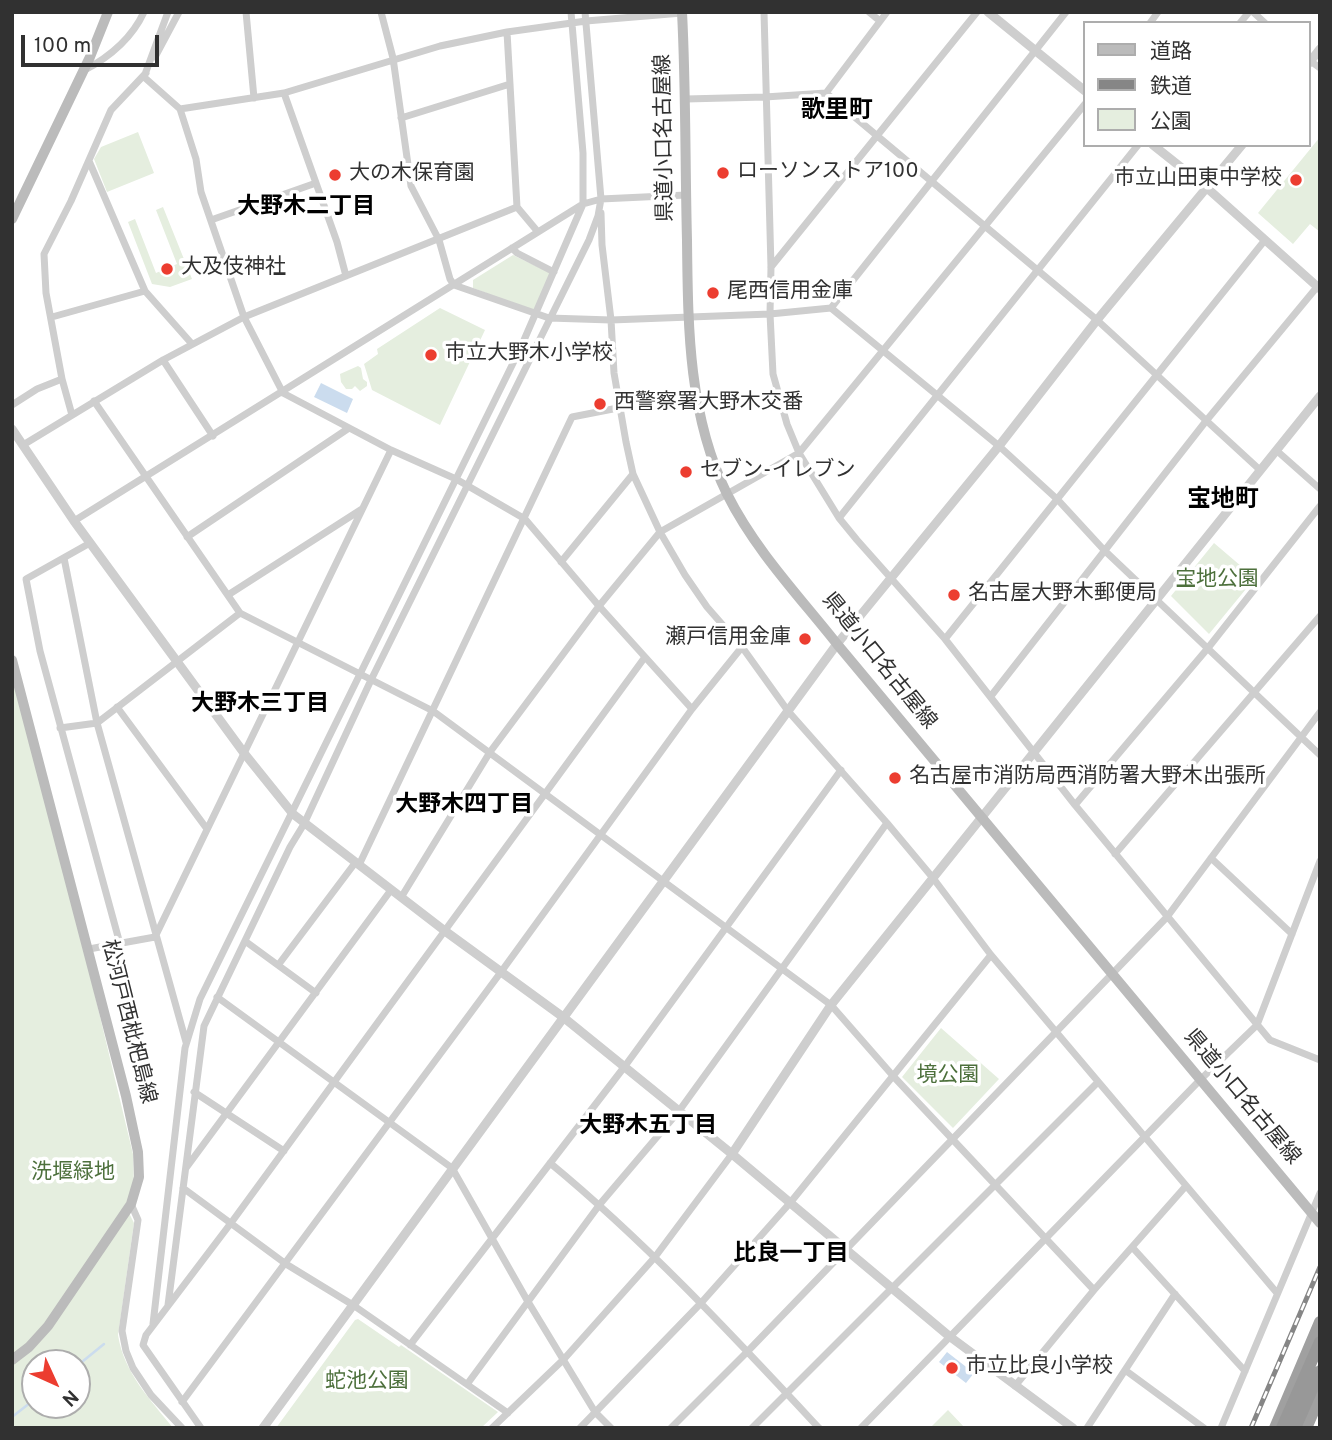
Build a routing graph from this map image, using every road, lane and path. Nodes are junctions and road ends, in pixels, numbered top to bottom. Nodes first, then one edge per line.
1 (108, 12) edge
2 (144, 12) edge
3 (168, 12) edge
4 (179, 12) edge
5 (246, 12) edge
6 (381, 12) edge
7 (571, 12) edge
8 (585, 12) edge
9 (764, 12) edge
10 (869, 12) edge
11 (887, 12) edge
12 (977, 12) edge
13 (988, 12) edge
14 (1053, 12) edge
15 (682, 13) edge
16 (1064, 15) edge
17 (586, 21) junction
18 (880, 21) junction
19 (572, 23) junction
20 (507, 32) junction
21 (1036, 51) junction
22 (393, 58) junction
23 (83, 71) junction
24 (144, 77) junction
25 (510, 84) junction
26 (1084, 90) edge
27 (284, 93) junction
28 (826, 93) junction
29 (765, 97) junction
30 (254, 98) junction
31 (686, 99) junction
32 (1084, 105) edge
33 (180, 109) junction
34 (401, 118) junction
35 (877, 137) junction
36 (1136, 147) edge
37 (1156, 147) edge
38 (1240, 147) edge
39 (89, 161) junction
40 (933, 182) junction
41 (316, 183) junction
42 (1208, 188) junction
43 (686, 195) junction
44 (601, 199) junction
45 (583, 204) junction
46 (517, 207) junction
47 (12, 219) edge
48 (212, 220) junction
49 (986, 225) junction
50 (538, 232) junction
51 (439, 240) junction
52 (1265, 240) junction
53 (512, 248) junction
54 (771, 267) junction
55 (1037, 271) junction
56 (554, 272) junction
57 (346, 276) junction
58 (454, 285) junction
59 (1319, 288) edge
60 (145, 291) junction
61 (831, 308) junction
62 (537, 314) junction
63 (770, 314) junction
64 (52, 317) junction
65 (244, 317) junction
66 (688, 317) junction
67 (549, 318) junction
68 (611, 320) junction
69 (1097, 320) junction
70 (192, 344) junction
71 (883, 352) junction
72 (163, 360) junction
73 (1157, 376) junction
74 (62, 379) junction
75 (283, 393) junction
76 (1320, 396) edge
77 (938, 397) junction
78 (94, 401) junction
79 (12, 405) edge
80 (618, 408) junction
81 (72, 415) junction
82 (1206, 421) junction
83 (349, 428) junction
84 (12, 429) edge
85 (213, 436) junction
86 (23, 445) junction
87 (999, 446) junction
88 (391, 450) junction
89 (1276, 450) junction
90 (799, 453) junction
91 (1260, 470) junction
92 (633, 474) junction
93 (145, 477) junction
94 (456, 479) junction
95 (469, 487) junction
96 (1320, 489) edge
97 (727, 493) junction
98 (1058, 500) junction
99 (1320, 506) edge
100 (362, 509) junction
101 (839, 518) junction
102 (525, 519) junction
103 (74, 521) junction
104 (660, 532) junction
105 (187, 537) junction
106 (90, 543) junction
107 (1104, 550) junction
108 (64, 558) junction
109 (561, 562) junction
110 (892, 577) junction
111 (228, 595) junction
112 (1156, 599) junction
113 (599, 606) junction
114 (240, 613) junction
115 (1320, 616) edge
116 (945, 639) junction
117 (297, 642) junction
118 (837, 643) junction
119 (742, 647) junction
120 (1208, 648) junction
121 (645, 657) junction
122 (12, 660) edge
123 (177, 661) junction
124 (360, 674) junction
125 (371, 680) junction
126 (1254, 692) junction
127 (991, 696) junction
128 (117, 707) junction
129 (692, 709) junction
130 (433, 711) junction
131 (788, 711) junction
132 (1320, 712) edge
133 (97, 723) junction
134 (60, 728) junction
135 (1301, 737) junction
136 (1034, 751) junction
137 (490, 752) junction
138 (244, 753) junction
139 (1320, 755) edge
140 (841, 770) junction
141 (546, 794) junction
142 (1075, 805) junction
143 (293, 814) junction
144 (980, 816) junction
145 (887, 823) junction
146 (304, 824) junction
147 (208, 829) junction
148 (601, 834) junction
149 (1115, 853) junction
150 (1211, 858) junction
151 (1320, 861) edge
152 (357, 864) junction
153 (933, 878) junction
154 (663, 880) junction
155 (391, 890) junction
156 (402, 896) junction
157 (1167, 917) junction
158 (726, 928) junction
159 (445, 931) junction
160 (1292, 934) junction
161 (155, 937) junction
162 (245, 941) junction
163 (120, 944) junction
164 (89, 949) junction
165 (991, 955) junction
166 (279, 964) junction
167 (781, 969) junction
168 (501, 972) junction
169 (1113, 974) junction
170 (316, 993) junction
171 (217, 997) junction
172 (831, 1005) junction
173 (563, 1017) junction
174 (1257, 1026) junction
175 (1056, 1033) junction
176 (186, 1043) junction
177 (280, 1043) junction
178 (1320, 1060) edge
179 (625, 1066) junction
180 (894, 1077) junction
181 (1200, 1080) junction
182 (334, 1082) junction
183 (1098, 1082) junction
184 (194, 1092) junction
185 (679, 1111) junction
186 (226, 1115) junction
187 (390, 1122) junction
188 (1145, 1138) junction
189 (952, 1139) junction
190 (284, 1151) junction
191 (732, 1154) junction
192 (550, 1163) junction
193 (185, 1168) junction
194 (452, 1168) junction
195 (994, 1184) junction
196 (1185, 1186) junction
197 (183, 1188) junction
198 (1320, 1193) edge
199 (790, 1203) junction
200 (131, 1204) junction
201 (600, 1204) junction
202 (1311, 1213) junction
203 (231, 1223) junction
204 (1320, 1223) edge
205 (492, 1238) junction
206 (1046, 1239) junction
207 (1132, 1247) junction
208 (845, 1249) junction
209 (656, 1257) junction
210 (286, 1264) junction
211 (891, 1287) junction
212 (1094, 1290) junction
213 (1277, 1293) junction
214 (1175, 1294) junction
215 (527, 1300) junction
216 (701, 1303) junction
217 (169, 1305) junction
218 (353, 1305) junction
219 (1320, 1322) edge
220 (153, 1324) junction
221 (949, 1336) junction
222 (1320, 1342) edge
223 (410, 1345) junction
224 (747, 1352) junction
225 (564, 1359) junction
226 (12, 1360) edge
227 (1125, 1370) junction
228 (1245, 1371) junction
229 (1320, 1371) edge
230 (468, 1383) junction
231 (1015, 1386) junction
232 (786, 1393) junction
233 (1320, 1396) edge
234 (182, 1402) junction
235 (595, 1412) junction
236 (508, 1413) junction
237 (182, 1428) edge
238 (201, 1428) edge
239 (262, 1428) edge
240 (492, 1428) edge
241 (580, 1428) edge
242 (611, 1428) edge
243 (671, 1428) edge
244 (752, 1428) edge
245 (818, 1428) edge
246 (861, 1428) edge
247 (1073, 1428) edge
248 (1087, 1428) edge
249 (1204, 1428) edge
250 (1221, 1428) edge
251 (1275, 1428) edge
252 (1282, 1428) edge
253 (1295, 1428) edge
254 (1306, 1428) edge

1 - 23 main road
2 - 23 street
3 - 24 street
4 - 24 street
5 - 30 street
6 - 22 street
7 - 19 street
8 - 17 street
9 - 29 street
10 - 18 street
11 - 18 street
12 - 35 street
13 - 21 street
14 - 16 street
15 - 17 street
15 - 31 main road, 県道小口名古屋線
16 - 21 street
17 - 19 street
17 - 44 street
18 - 28 street
19 - 20 street
19 - 45 street
20 - 22 street
20 - 25 street
21 - 26 street
21 - 40 street
22 - 27 street
22 - 34 street
23 - 47 main road
24 - 33 street
24 - 39 street
25 - 34 street
25 - 46 street
27 - 30 street
27 - 41 street
28 - 29 street
28 - 35 street
29 - 31 street
29 - 54 street
30 - 33 street
31 - 43 main road, 県道小口名古屋線
32 - 49 street
33 - 48 street
34 - 51 street
35 - 40 street
35 - 54 street
36 - 55 street
37 - 42 street
38 - 42 street
39 - 60 street
39 - 64 street
40 - 49 street
40 - 61 street
41 - 48 street
41 - 57 street
42 - 52 street
42 - 69 street
43 - 44 street
43 - 66 main road, 県道小口名古屋線
44 - 45 street
44 - 67 street
44 - 68 street
45 - 50 street
45 - 56 street
46 - 50 street
46 - 51 street
48 - 65 street
49 - 55 street
49 - 71 street
50 - 53 street
51 - 57 street
51 - 58 street
52 - 59 street
52 - 73 street
53 - 56 street
53 - 58 street
54 - 63 street
55 - 69 street
55 - 77 street
56 - 62 street
57 - 65 street
58 - 62 street
58 - 75 street
59 - 82 street
60 - 64 street
60 - 70 street
61 - 63 street
61 - 71 street
62 - 67 street
62 - 94 street
63 - 66 street
63 - 90 street
64 - 74 street
65 - 70 street
65 - 75 street
66 - 68 street
66 - 97 main road, 県道小口名古屋線
67 - 68 street
67 - 95 street
68 - 80 street
69 - 73 street
69 - 87 street
70 - 72 street
71 - 77 street
71 - 90 street
72 - 78 street
72 - 85 street
73 - 82 street
73 - 98 street
74 - 79 street
74 - 81 street
75 - 83 street
75 - 85 street
76 - 89 street
77 - 87 street
77 - 101 street
78 - 81 street
78 - 93 street
80 - 92 street
80 - 102 street
81 - 86 street
82 - 91 street
82 - 107 street
83 - 88 street
83 - 105 street
84 - 86 street
85 - 93 street
86 - 103 street
87 - 98 street
87 - 110 street
88 - 94 street
88 - 100 street
89 - 91 street
89 - 96 street
90 - 97 street
90 - 101 street
91 - 112 street
92 - 104 street
92 - 109 street
93 - 103 street
93 - 105 street
94 - 95 street
94 - 124 street
95 - 102 street
95 - 125 street
97 - 104 street
97 - 118 main road, 県道小口名古屋線
98 - 107 street
98 - 116 street
99 - 120 street
100 - 111 street
100 - 117 street
101 - 110 street
102 - 109 street
102 - 130 street
103 - 106 street
104 - 113 street
104 - 119 street
105 - 111 street
106 - 108 street
106 - 123 street
107 - 112 street
107 - 127 street
108 - 133 street
108 - 134 street
109 - 113 street
110 - 116 street
110 - 118 street
111 - 114 street
112 - 120 street
112 - 136 street
113 - 121 street
113 - 137 street
114 - 117 street
114 - 123 street
115 - 126 street
116 - 127 street
117 - 124 street
117 - 138 street
118 - 131 street
118 - 144 main road, 県道小口名古屋線
119 - 129 street
119 - 131 street
120 - 126 street
120 - 142 street
121 - 129 street
121 - 141 street
122 - 164 main road, 松河戸西枇杷島線
123 - 128 street
123 - 138 street
124 - 125 street
124 - 143 street
125 - 130 street
125 - 146 street
126 - 135 street
126 - 149 street
127 - 136 street
128 - 133 street
128 - 147 street
129 - 148 street
130 - 137 street
130 - 152 street
131 - 140 street
131 - 154 street
132 - 135 street
133 - 134 street
133 - 161 street
134 - 163 street
135 - 139 street
135 - 150 street
136 - 142 street
136 - 144 street
137 - 141 street
137 - 156 street
138 - 143 street
138 - 147 street
140 - 145 street
140 - 158 street
141 - 148 street
141 - 159 street
142 - 149 street
143 - 146 street
143 - 176 street
144 - 153 street
144 - 169 main road, 県道小口名古屋線
145 - 153 street
145 - 167 street
146 - 152 street
146 - 162 street
147 - 161 street
148 - 154 street
148 - 168 street
149 - 157 street
150 - 157 street
150 - 160 street
151 - 160 street
152 - 155 street
152 - 166 street
153 - 165 street
153 - 172 street
154 - 158 street
154 - 173 street
155 - 156 street
155 - 170 street
156 - 159 street
157 - 169 street
157 - 174 street
158 - 167 street
158 - 179 street
159 - 168 street
159 - 182 street
160 - 174 street
161 - 163 street
161 - 176 street
162 - 166 street
162 - 171 street
163 - 164 street
164 - 200 main road, 松河戸西枇杷島線
165 - 175 street
165 - 180 street
166 - 170 street
167 - 172 street
167 - 185 street
168 - 173 street
168 - 187 street
169 - 175 street
169 - 181 main road, 県道小口名古屋線
170 - 177 street
171 - 177 street
171 - 184 street
172 - 180 street
172 - 191 street
173 - 179 street
173 - 194 street
174 - 178 street
174 - 181 street
175 - 183 street
175 - 189 street
176 - 220 street
177 - 182 street
177 - 186 street
179 - 185 street
179 - 192 street
180 - 189 street
180 - 199 street
181 - 188 street
181 - 202 main road, 県道小口名古屋線
182 - 187 street
182 - 190 street
183 - 188 street
183 - 195 street
184 - 186 street
184 - 193 street
185 - 191 street
185 - 201 street
186 - 190 street
186 - 193 street
187 - 194 street
187 - 210 street
188 - 196 street
188 - 206 street
189 - 195 street
189 - 208 street
190 - 203 street
191 - 199 street
191 - 209 street
192 - 201 street
192 - 205 street
193 - 197 street
194 - 205 street
194 - 218 street
195 - 206 street
195 - 211 street
196 - 207 street
196 - 213 street
197 - 203 street
197 - 217 street
198 - 202 street
199 - 208 street
199 - 216 street
200 - 226 main road, 松河戸西枇杷島線
200 - 237 street
201 - 209 street
201 - 215 street
202 - 204 main road, 県道小口名古屋線
202 - 213 street
203 - 210 street
203 - 217 street
205 - 215 street
205 - 223 street
206 - 212 street
206 - 221 street
207 - 212 street
207 - 214 street
208 - 211 street
208 - 224 street
209 - 216 street
209 - 225 street
210 - 218 street
210 - 234 street
211 - 221 street
211 - 232 street
212 - 231 street
213 - 228 street
214 - 227 street
214 - 228 street
215 - 225 street
215 - 230 street
216 - 224 street
216 - 235 street
217 - 220 street
218 - 223 street
218 - 239 street
219 - 251 highway
220 - 234 street
221 - 231 street
221 - 246 street
222 - 252 highway
223 - 230 street
224 - 232 street
224 - 243 street
225 - 235 street
225 - 236 street
227 - 248 street
227 - 249 street
228 - 250 street
229 - 253 highway
230 - 236 street
231 - 247 street
232 - 244 street
232 - 245 street
233 - 254 highway
234 - 238 street
235 - 241 street
235 - 242 street
236 - 240 street

